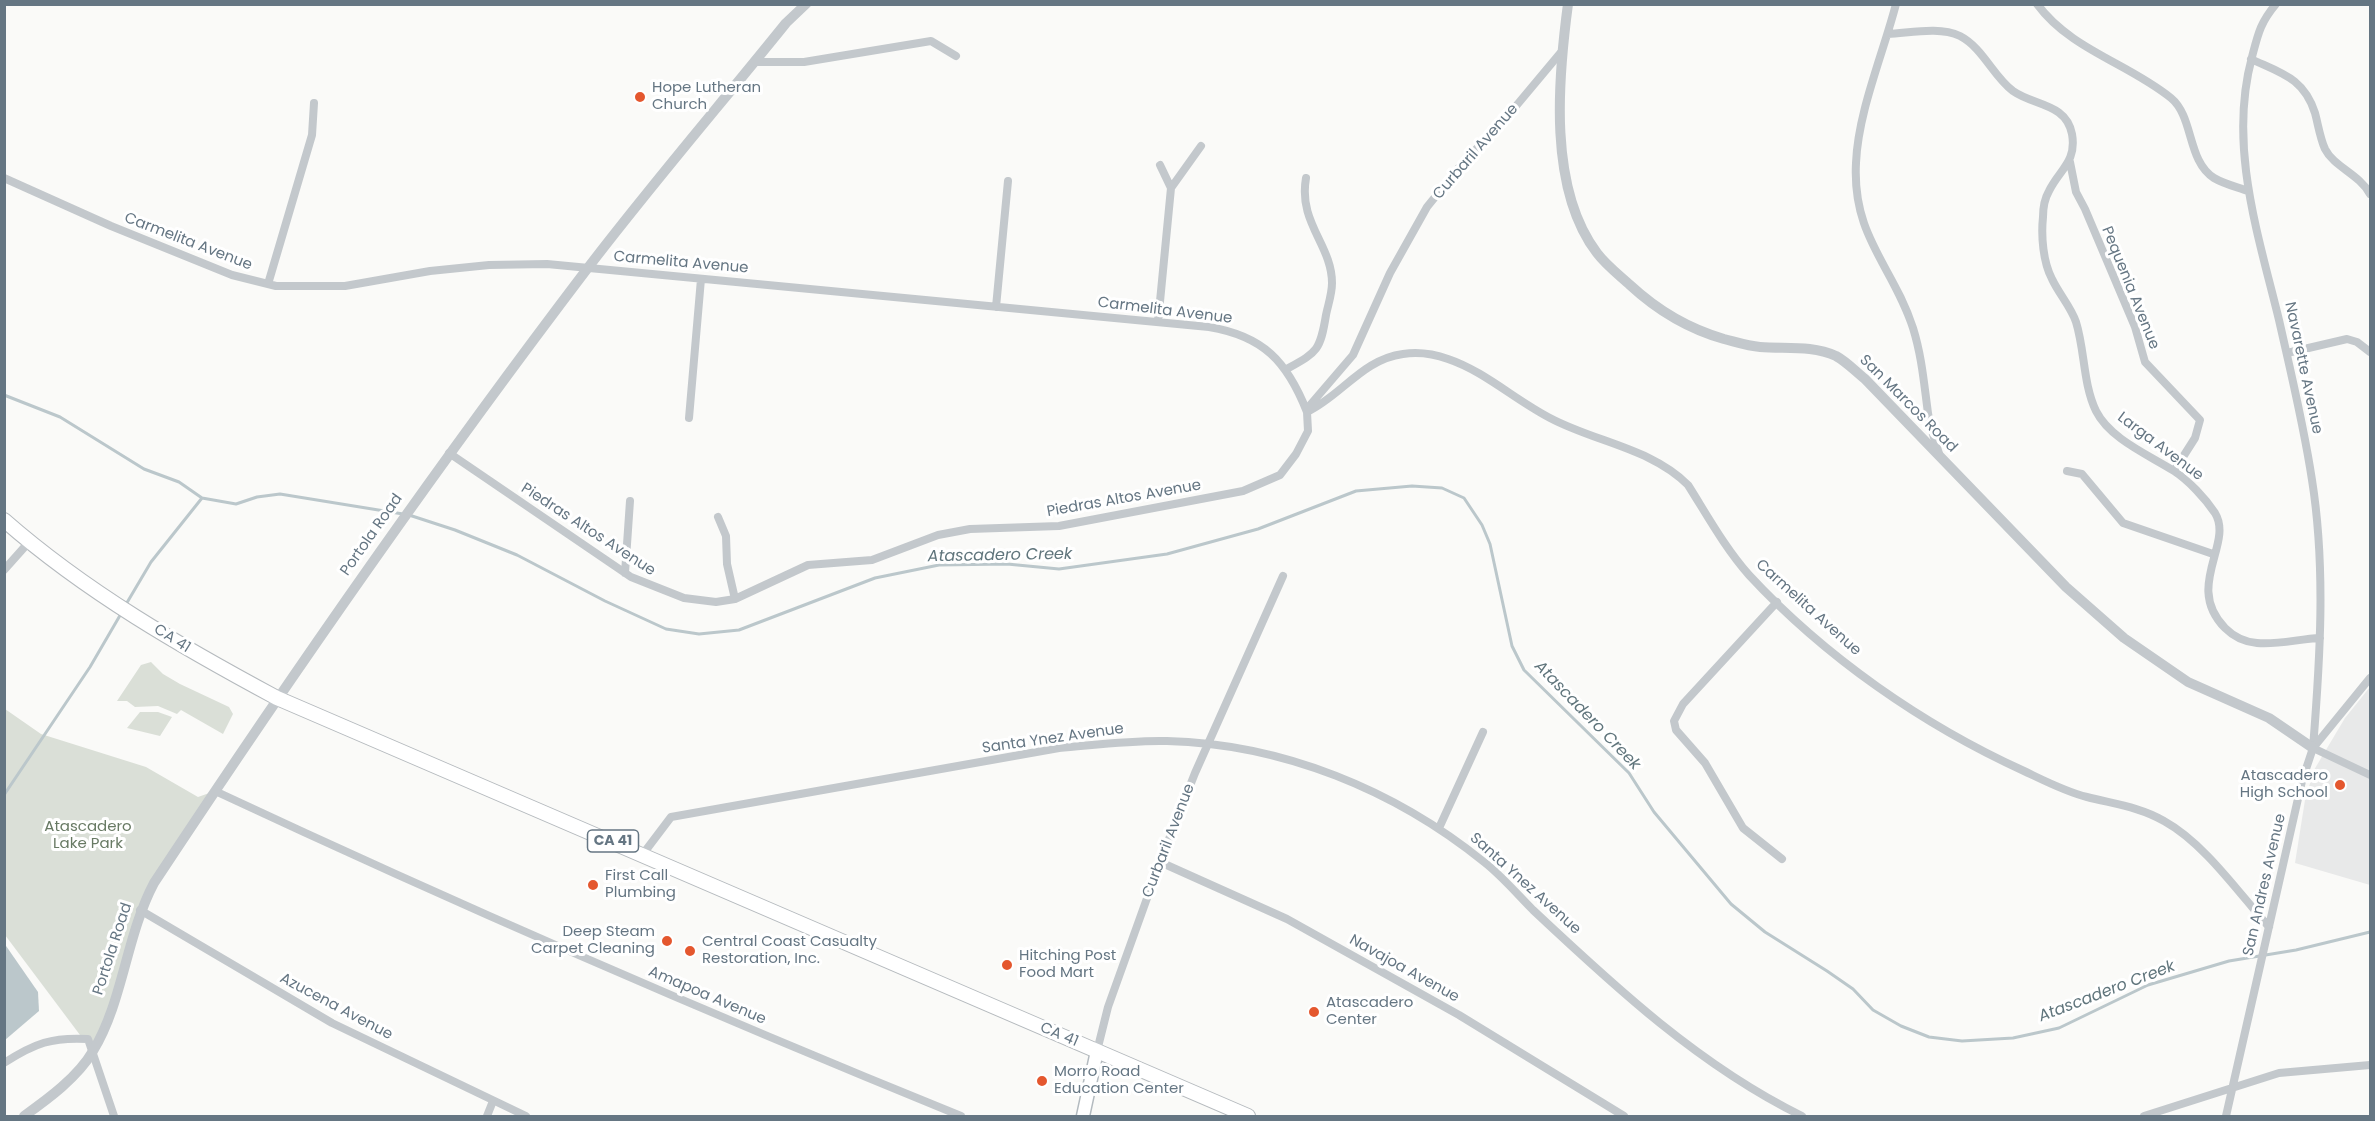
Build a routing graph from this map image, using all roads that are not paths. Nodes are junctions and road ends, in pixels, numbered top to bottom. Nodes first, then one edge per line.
1 (806, 4) edge
2 (1568, 4) edge
3 (1896, 4) edge
4 (2037, 4) edge
5 (2276, 4) edge
6 (1888, 34) junction
7 (1562, 51) junction
8 (956, 56) dead end
9 (2251, 59) junction
10 (754, 62) junction
11 (314, 103) dead end
12 (1201, 146) dead end
13 (2070, 162) junction
14 (1160, 165) dead end
15 (4, 178) edge
16 (1306, 178) dead end
17 (1008, 180) dead end
18 (1172, 188) junction
19 (2248, 191) junction
20 (2370, 194) edge
21 (588, 268) junction
22 (700, 279) junction
23 (268, 284) junction
24 (996, 307) junction
25 (1158, 322) junction
26 (2370, 352) edge
27 (2287, 353) junction
28 (1285, 370) junction
29 (1307, 412) junction
30 (689, 418) dead end
31 (449, 453) junction
32 (1940, 457) junction
33 (2067, 471) dead end
34 (2174, 471) junction
35 (630, 501) dead end
36 (718, 517) dead end
37 (4, 520) edge
38 (29, 542) junction
39 (2213, 554) junction
40 (4, 570) edge
41 (625, 573) junction
42 (1283, 576) dead end
43 (735, 599) junction
44 (1778, 602) junction
45 (2320, 638) junction
46 (2370, 678) edge
47 (277, 698) junction
48 (1483, 732) dead end
49 (1208, 745) junction
50 (2313, 748) junction
51 (2370, 776) edge
52 (214, 791) junction
53 (1438, 828) junction
54 (643, 854) junction
55 (1782, 859) dead end
56 (1160, 862) junction
57 (140, 910) junction
58 (2269, 927) junction
59 (1097, 1051) junction
60 (92, 1053) junction
61 (4, 1063) edge
62 (2370, 1065) edge
63 (2232, 1089) junction
64 (493, 1101) junction
65 (24, 1116) edge
66 (114, 1116) edge
67 (487, 1116) edge
68 (526, 1116) edge
69 (961, 1116) edge
70 (1083, 1116) edge
71 (1248, 1116) edge
72 (1624, 1116) edge
73 (1802, 1116) edge
74 (2144, 1116) edge
75 (2226, 1116) edge

1 - 10 street, Portola Road
2 - 7 street, San Marcos Road
3 - 6 street
4 - 19 street
5 - 9 street, Navarette Avenue
6 - 13 street
6 - 32 street
7 - 29 street, Curbaril Avenue
7 - 32 street, San Marcos Road
8 - 10 street
9 - 19 street, Navarette Avenue
9 - 20 street
10 - 21 street, Portola Road
11 - 23 street
12 - 18 street
13 - 34 street, Pequenia Avenue
13 - 34 street, Larga Avenue
14 - 18 street
15 - 23 street, Carmelita Avenue
16 - 28 street
17 - 24 street
18 - 25 street
19 - 27 street, Navarette Avenue
21 - 22 street, Carmelita Avenue
21 - 23 street, Carmelita Avenue
21 - 31 street, Portola Road
22 - 24 street, Carmelita Avenue
22 - 30 street
24 - 25 street, Carmelita Avenue
25 - 28 street, Carmelita Avenue
26 - 27 street
27 - 45 street, Navarette Avenue
28 - 29 street, Carmelita Avenue
29 - 43 street, Piedras Altos Avenue
29 - 44 street, Carmelita Avenue
31 - 41 street, Piedras Altos Avenue
31 - 47 street, Portola Road
32 - 50 street, San Marcos Road
33 - 39 street
34 - 39 street, Larga Avenue
35 - 41 street
36 - 43 street
37 - 38 main road, CA 41 / CA 41
38 - 40 street
38 - 47 main road, CA 41 / CA 41
39 - 45 street, Larga Avenue
41 - 43 street, Piedras Altos Avenue
42 - 49 street, Curbaril Avenue
44 - 55 street
44 - 58 street, Carmelita Avenue
45 - 50 street, Navarette Avenue
46 - 50 street, San Andres Avenue
47 - 52 street, Portola Road
47 - 54 main road, CA 41 / CA 41
48 - 53 street
49 - 53 street, Santa Ynez Avenue
49 - 54 street, Santa Ynez Avenue
49 - 56 street, Curbaril Avenue
50 - 51 street
50 - 58 street, San Andres Avenue
52 - 57 street, Portola Road
52 - 69 street, Amapoa Avenue
53 - 73 street, Santa Ynez Avenue
54 - 59 main road, CA 41 / CA 41
56 - 59 street, Curbaril Avenue
56 - 72 street, Navajoa Avenue
57 - 60 street, Portola Road
57 - 64 street, Azucena Avenue
58 - 63 street, San Andres Avenue
59 - 70 main road, Curbaril Avenue
59 - 71 main road, CA 41 / CA 41
60 - 61 street
60 - 65 street, Portola Road
60 - 66 street
62 - 63 street
63 - 74 street
63 - 75 street, San Andres Avenue
64 - 67 street
64 - 68 street, Azucena Avenue

